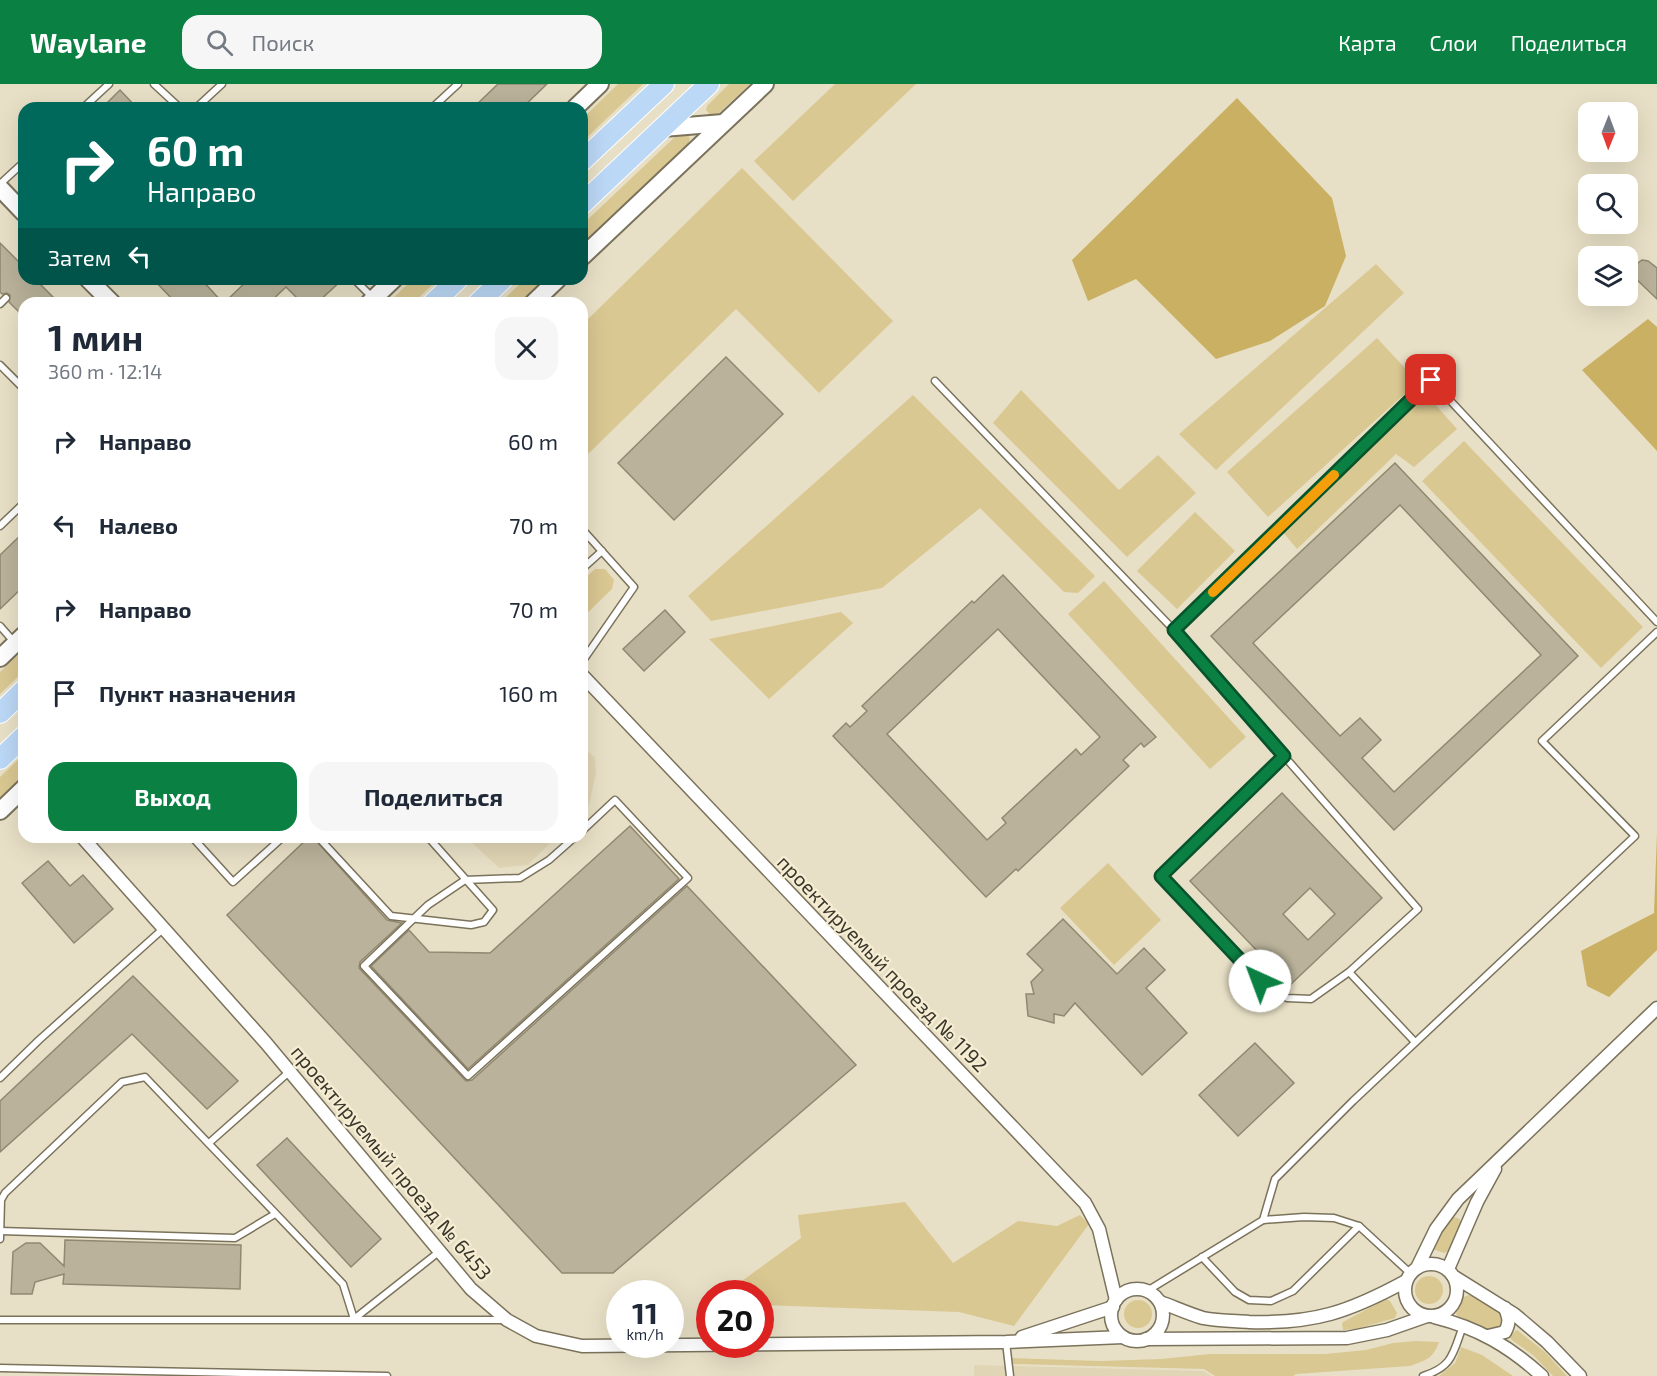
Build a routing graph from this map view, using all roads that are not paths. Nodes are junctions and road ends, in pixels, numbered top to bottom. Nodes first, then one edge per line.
1 (109, 84) edge
2 (154, 84) edge
3 (222, 84) edge
4 (458, 84) edge
5 (600, 84) edge
6 (664, 84) edge
7 (709, 84) edge
8 (765, 84) edge
9 (89, 102) edge
10 (174, 102) edge
11 (202, 102) edge
12 (438, 102) edge
13 (581, 102) edge
14 (723, 123) junction
15 (663, 128) junction
16 (588, 155) edge
17 (18, 168) edge
18 (0, 186) edge
19 (588, 198) edge
20 (18, 206) edge
21 (588, 251) edge
22 (94, 285) edge
23 (359, 285) edge
24 (388, 285) edge
25 (452, 285) edge
26 (497, 285) edge
27 (552, 285) edge
28 (106, 297) edge
29 (368, 297) edge
30 (375, 297) edge
31 (439, 297) edge
32 (484, 297) edge
33 (539, 297) edge
34 (6, 298) dead end
35 (0, 304) edge
36 (0, 365) edge
37 (935, 381) dead end
38 (18, 383) edge
39 (18, 509) edge
40 (0, 526) edge
41 (588, 536) edge
42 (602, 551) junction
43 (588, 564) edge
44 (1657, 622) edge
45 (0, 626) edge
46 (1174, 630) junction
47 (1657, 632) edge
48 (18, 638) edge
49 (18, 641) edge
50 (588, 653) edge
51 (0, 658) edge
52 (588, 681) edge
53 (18, 696) edge
54 (0, 713) edge
55 (18, 742) edge
56 (1284, 756) junction
57 (0, 759) edge
58 (18, 794) edge
59 (0, 811) edge
60 (588, 826) edge
61 (87, 843) edge
62 (198, 843) edge
63 (276, 843) edge
64 (324, 843) edge
65 (433, 843) edge
66 (568, 843) edge
67 (465, 880) junction
68 (165, 928) junction
69 (1348, 972) junction
70 (1657, 1008) edge
71 (1415, 1042) junction
72 (289, 1072) junction
73 (0, 1078) edge
74 (209, 1143) junction
75 (1502, 1158) junction
76 (275, 1214) junction
77 (1263, 1220) junction
78 (1359, 1226) junction
79 (0, 1231) edge
80 (0, 1239) edge
81 (440, 1251) junction
82 (1202, 1257) junction
83 (1451, 1273) junction
84 (1411, 1274) junction
85 (1147, 1291) junction
86 (1160, 1302) junction
87 (1114, 1304) junction
88 (1504, 1308) junction
89 (1430, 1316) junction
90 (354, 1319) junction
91 (0, 1320) edge
92 (507, 1320) junction
93 (1463, 1325) junction
94 (1488, 1336) junction
95 (1124, 1337) junction
96 (1146, 1339) junction
97 (1006, 1342) junction
98 (0, 1368) edge
99 (13, 1368) junction
100 (20, 1376) edge
101 (304, 1376) edge
102 (387, 1376) edge
103 (1010, 1376) edge
104 (1423, 1376) edge
105 (1542, 1376) edge
106 (1580, 1376) edge

1 - 9 lane
2 - 10 lane
3 - 11 lane
4 - 12 lane
5 - 13 street
6 - 16 main road
7 - 15 main road
8 - 14 street
14 - 15 street
14 - 21 street
15 - 19 main road
17 - 18 lane
18 - 20 street
22 - 28 street
23 - 29 lane
24 - 30 street
25 - 31 main road
26 - 32 main road
27 - 33 street
34 - 35 lane
36 - 38 lane
37 - 46 lane
39 - 40 lane
41 - 42 lane
42 - 43 lane
42 - 50 lane
44 - 46 lane
45 - 48 lane
46 - 56 lane
47 - 71 lane
49 - 51 street
52 - 87 street, проектируемый проезд № 1192
53 - 54 main road
55 - 57 main road
56 - 69 lane
56 - 69 lane
58 - 59 street
60 - 67 lane
61 - 68 street, проектируемый проезд № 6453
62 - 63 lane
64 - 67 lane
65 - 67 lane
66 - 67 lane
68 - 72 street, проектируемый проезд № 6453
68 - 73 lane
69 - 71 lane
70 - 75 street
71 - 77 lane
72 - 74 lane
72 - 81 street, проектируемый проезд № 6453
74 - 76 lane
74 - 79 lane
75 - 83 street
75 - 84 street
76 - 79 lane
76 - 90 lane
77 - 78 lane
77 - 82 lane
78 - 82 lane
78 - 84 lane
79 - 80 lane
81 - 90 lane
81 - 92 street, проектируемый проезд № 6453
82 - 85 lane
83 - 84 street
83 - 88 street
83 - 89 street
84 - 86 street
84 - 89 street
85 - 86 street
85 - 87 street, проектируемый проезд № 6453
86 - 96 street
87 - 95 street
87 - 97 street, проектируемый проезд № 6453
88 - 94 street
88 - 106 street
89 - 93 street
89 - 96 street, проектируемый проезд № 6453
90 - 91 lane
90 - 92 lane
92 - 97 street, проектируемый проезд № 6453
93 - 94 street
93 - 104 lane
94 - 105 street
95 - 96 street, проектируемый проезд № 6453
95 - 97 street, проектируемый проезд № 6453
97 - 103 lane
98 - 99 lane
99 - 100 lane
99 - 101 lane
101 - 102 lane

